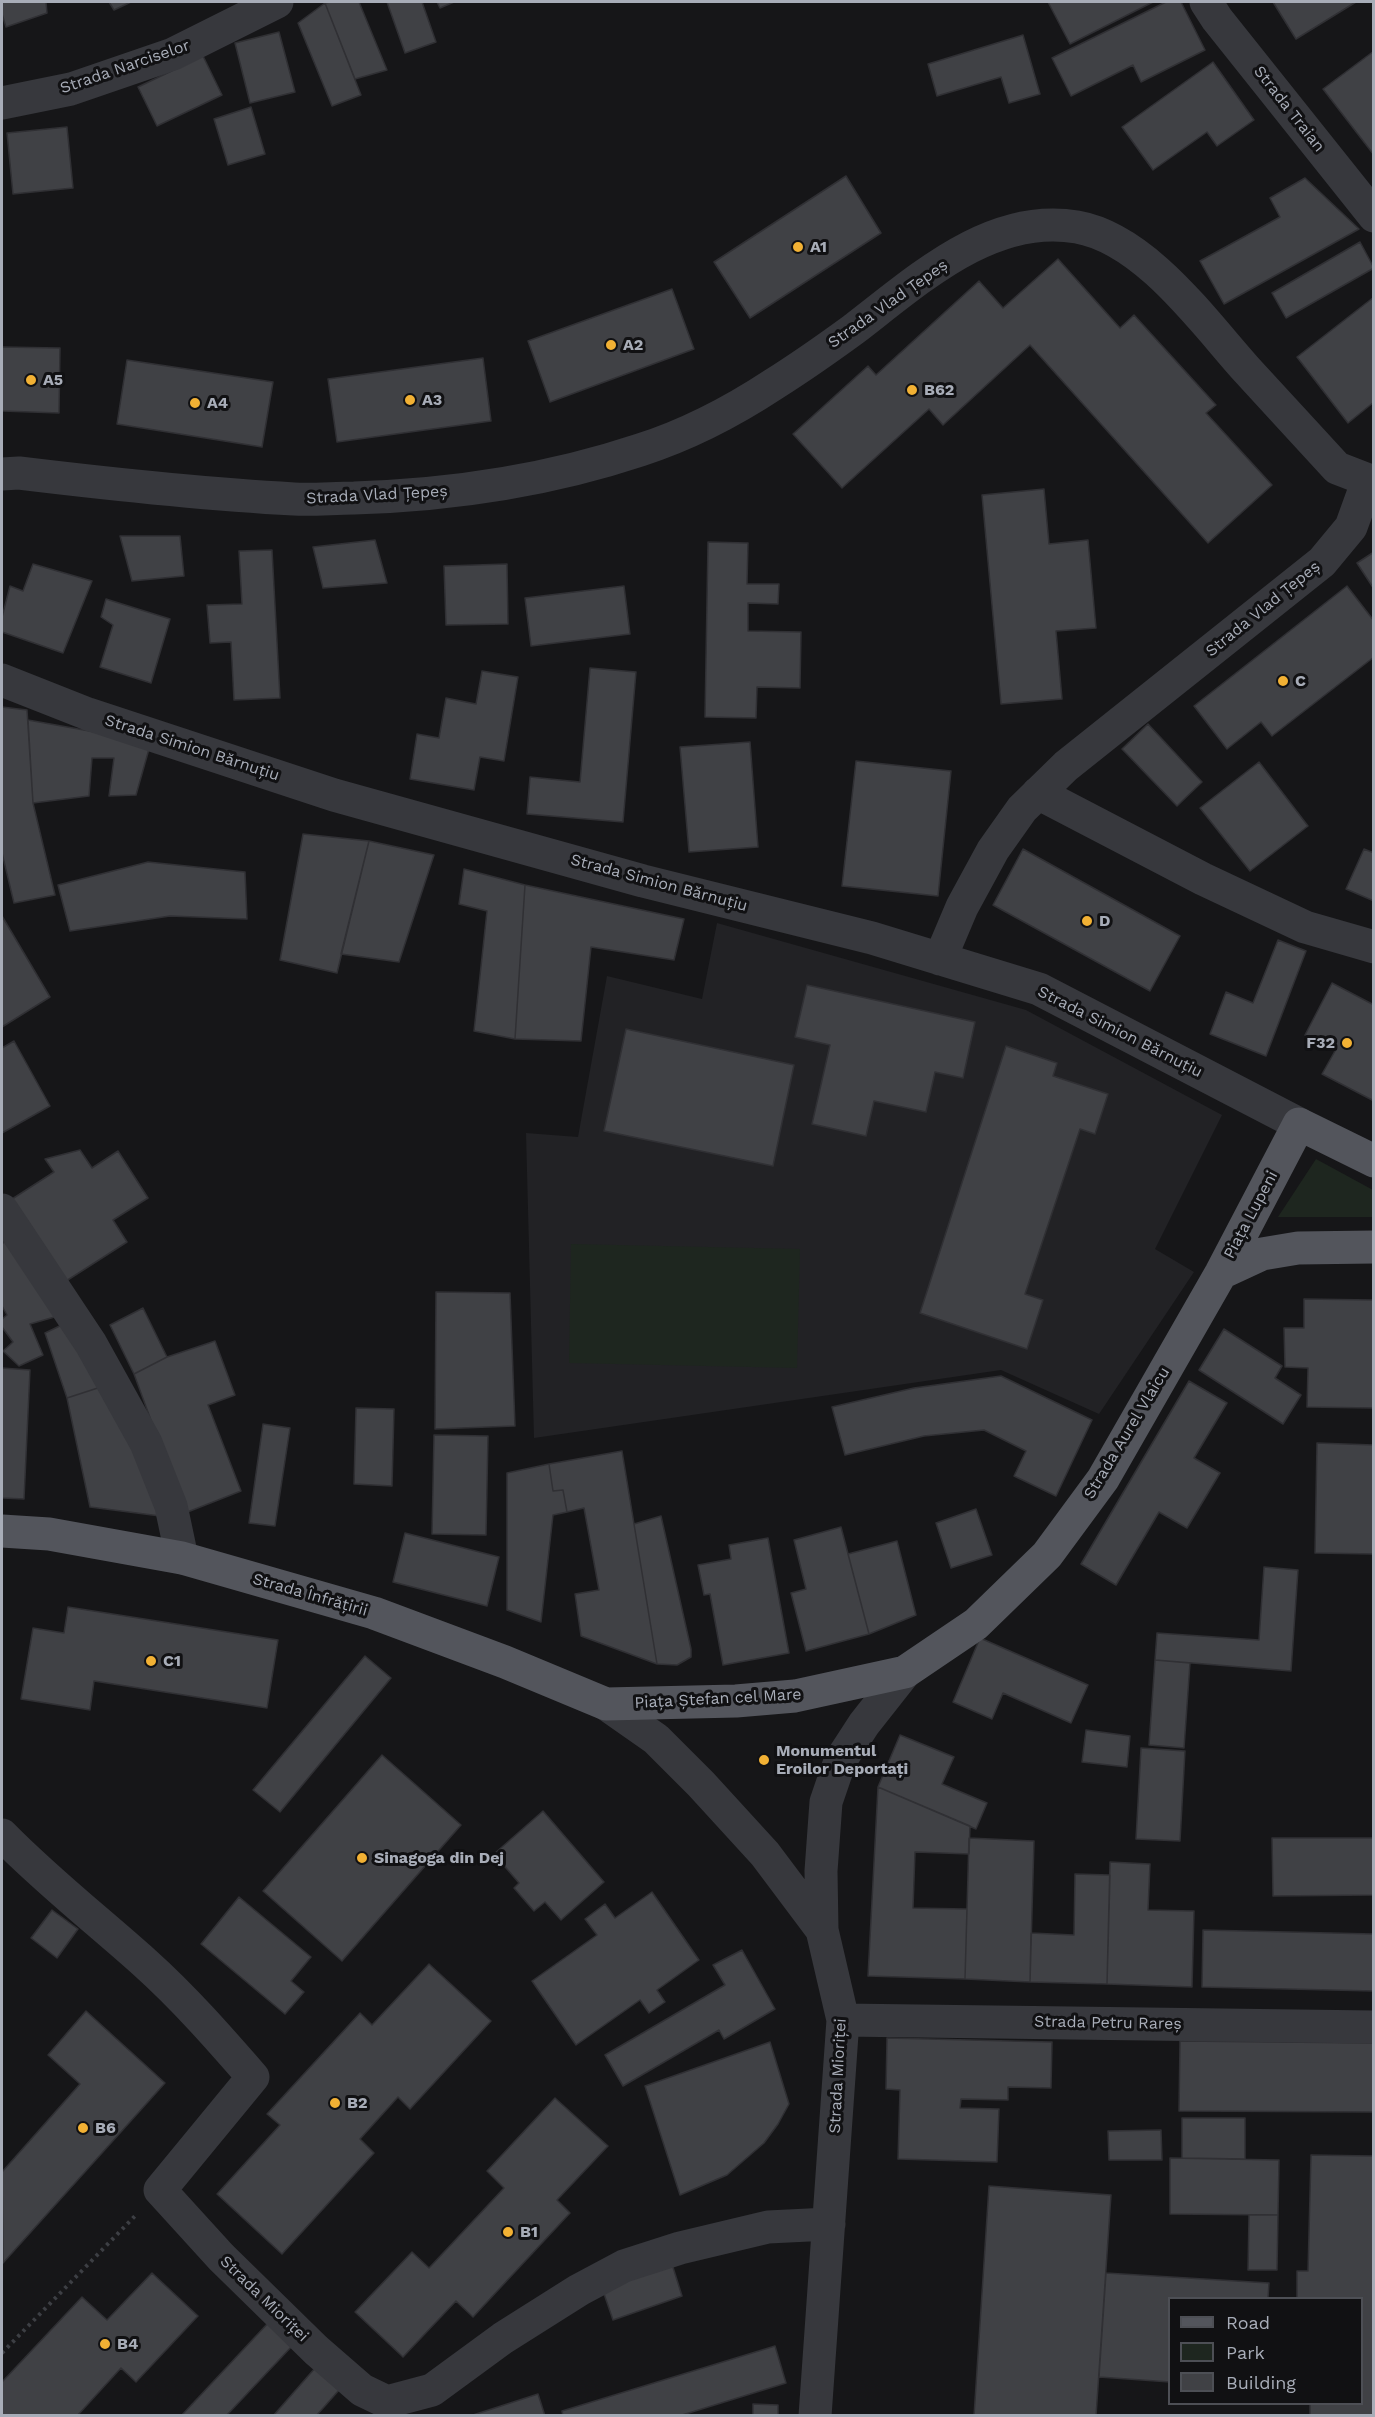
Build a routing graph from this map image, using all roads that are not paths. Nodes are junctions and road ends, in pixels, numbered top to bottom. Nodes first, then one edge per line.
1 (277, 2) edge
2 (1206, 2) edge
3 (2, 103) edge
4 (1374, 216) edge
5 (2, 474) edge
6 (1371, 479) edge
7 (2, 680) edge
8 (1038, 793) junction
9 (1374, 947) edge
10 (940, 959) junction
11 (1299, 1124) junction
12 (1374, 1161) edge
13 (2, 1210) edge
14 (1374, 1247) edge
15 (1221, 1273) junction
16 (2, 1531) edge
17 (182, 1557) junction
18 (905, 1672) junction
19 (606, 1704) junction
20 (2, 1834) edge
21 (822, 1930) junction
22 (843, 2020) junction
23 (1374, 2027) edge
24 (829, 2224) junction
25 (815, 2415) edge

1 - 3 street, Strada Narciselor
2 - 4 street, Strada Traian
5 - 6 street, Strada Vlad Țepeș
6 - 8 street, Strada Vlad Țepeș
7 - 10 street, Strada Simion Bărnuțiu
8 - 9 street
8 - 10 street, Strada Vlad Țepeș
10 - 11 street, Strada Simion Bărnuțiu
11 - 12 main road
11 - 15 main road, Piața Lupeni
13 - 17 street
14 - 15 main road, Piața Lupeni
15 - 18 main road, Strada Aurel Vlaicu
16 - 17 main road, Strada Înfrățirii
17 - 19 main road, Strada Înfrățirii
18 - 19 main road, Piața Ștefan cel Mare
18 - 21 street
19 - 21 street
20 - 24 street, Strada Mioriței
21 - 22 street, Strada Mioriței
22 - 23 street, Strada Petru Rareș
22 - 24 street, Strada Mioriței
24 - 25 street, Strada Mioriței

